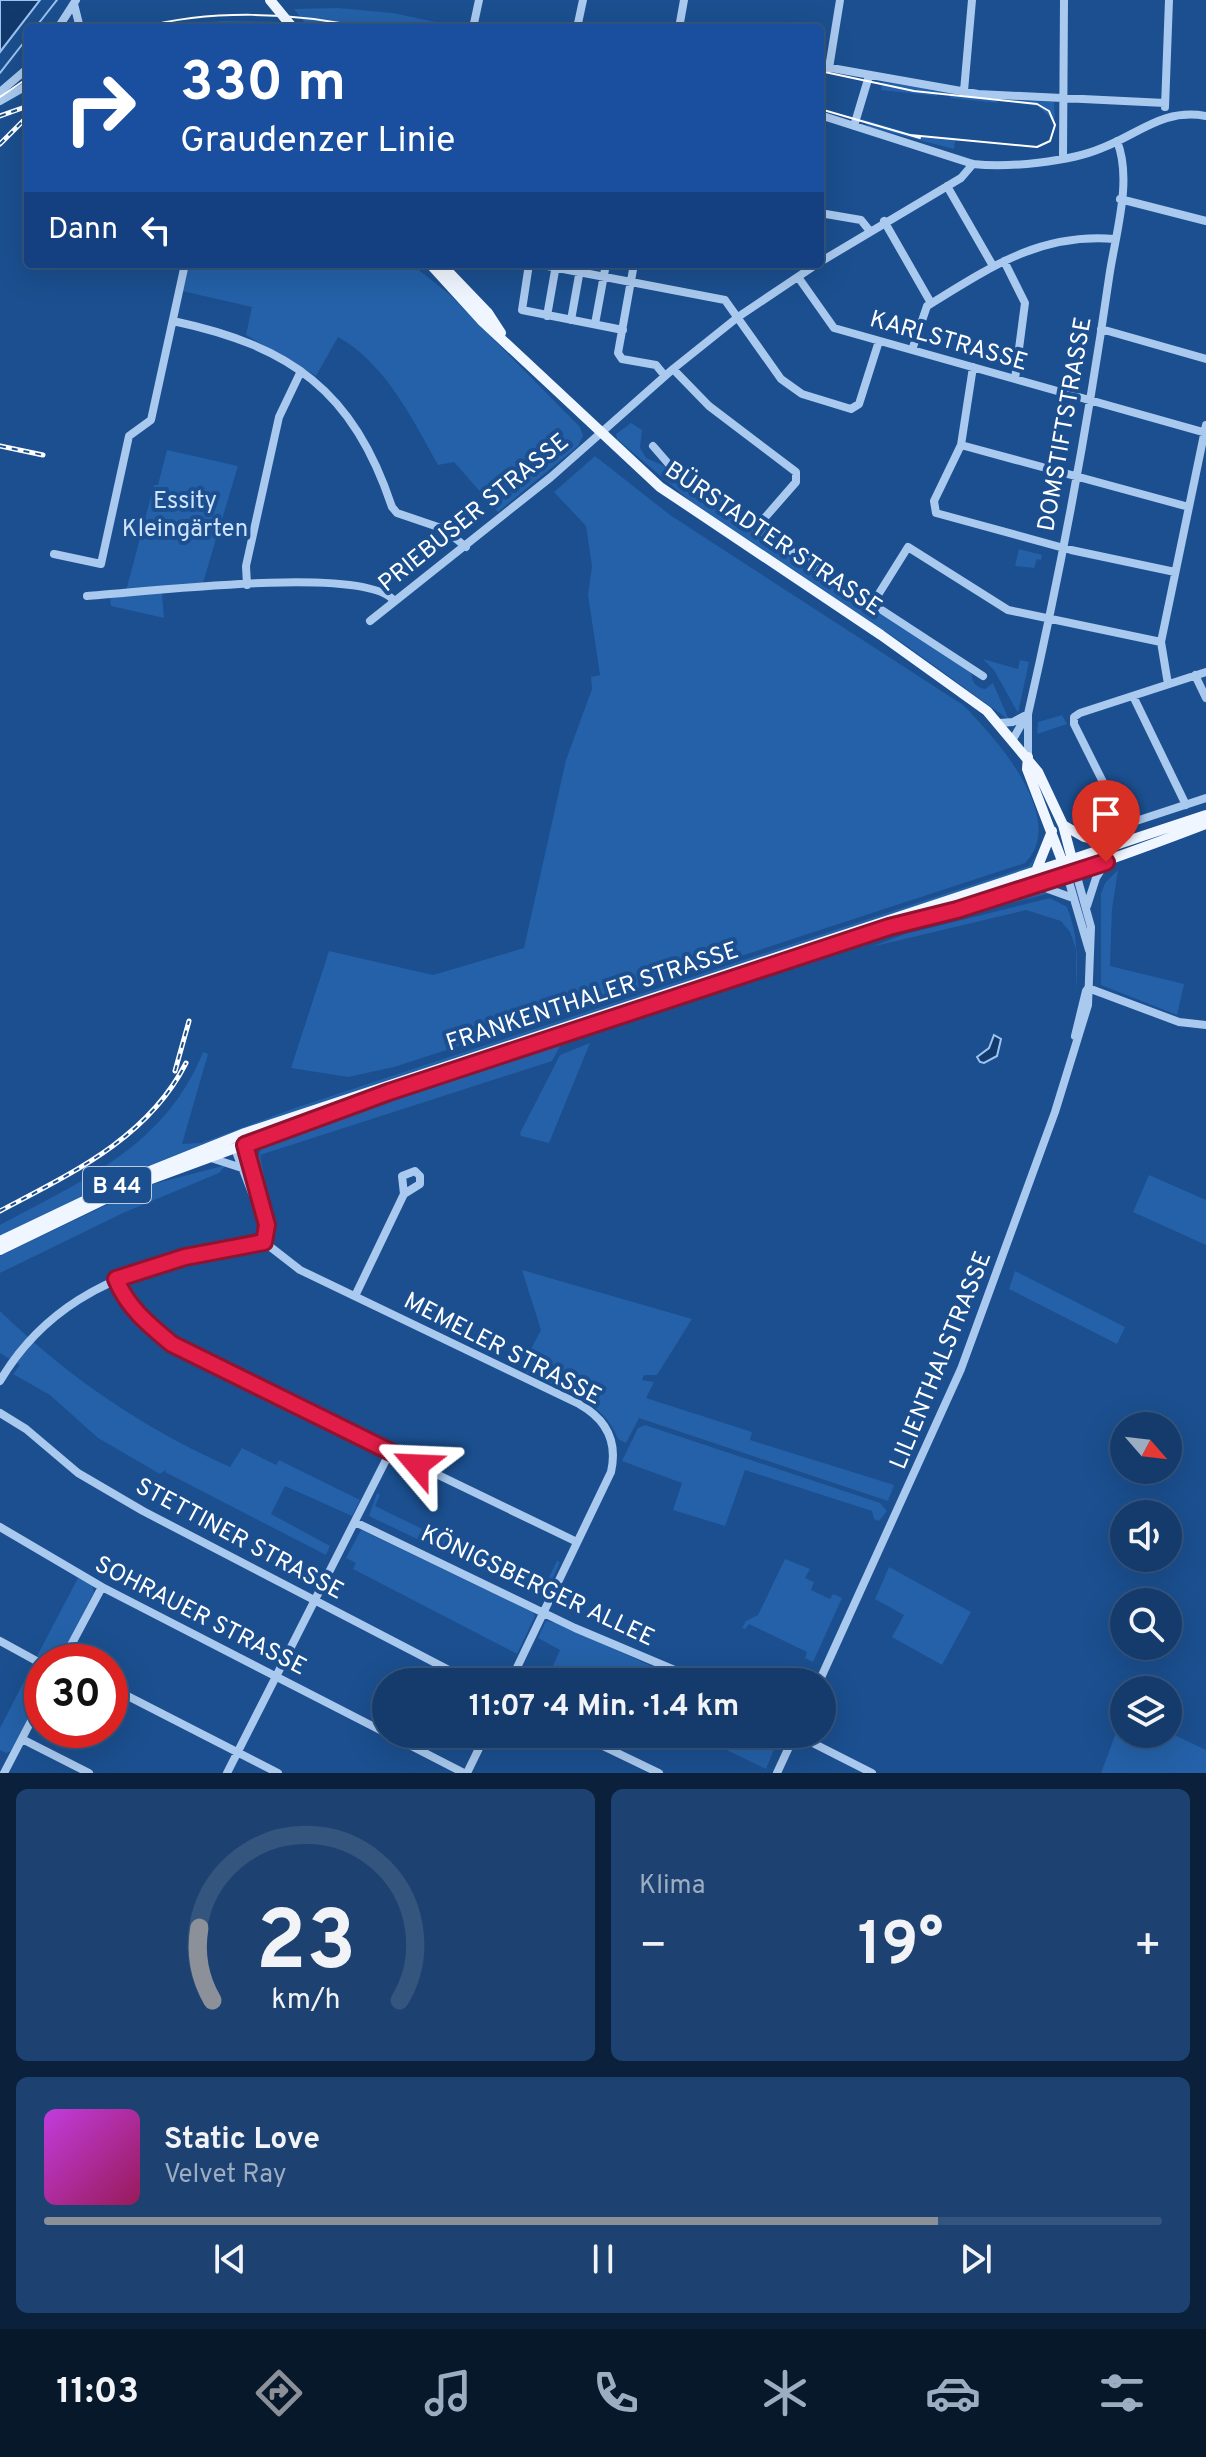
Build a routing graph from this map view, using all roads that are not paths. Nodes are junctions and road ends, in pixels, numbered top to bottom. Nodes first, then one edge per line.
1 (270, 0) edge
2 (479, 0) edge
3 (583, 0) edge
4 (684, 0) edge
5 (840, 0) edge
6 (972, 0) edge
7 (1064, 0) edge
8 (1169, 0) edge
9 (75, 2) edge
10 (65, 18) junction
11 (61, 24) edge
12 (66, 24) edge
13 (79, 24) edge
14 (290, 24) edge
15 (473, 24) edge
16 (578, 24) edge
17 (680, 24) edge
18 (825, 67) edge
19 (24, 71) edge
20 (869, 76) junction
21 (24, 87) edge
22 (964, 91) junction
23 (0, 92) edge
24 (0, 101) edge
25 (1064, 101) junction
26 (1165, 103) junction
27 (824, 116) edge
28 (1166, 116) junction
29 (1206, 116) edge
30 (854, 126) junction
31 (1117, 141) junction
32 (1063, 156) junction
33 (973, 164) junction
34 (947, 186) junction
35 (1120, 199) junction
36 (824, 214) edge
37 (884, 221) junction
38 (1206, 221) edge
39 (869, 230) junction
40 (1114, 239) junction
41 (824, 260) edge
42 (1004, 261) junction
43 (993, 266) junction
44 (184, 268) edge
45 (423, 268) edge
46 (433, 268) edge
47 (445, 268) edge
48 (528, 268) edge
49 (556, 268) edge
50 (580, 268) edge
51 (605, 268) edge
52 (633, 268) edge
53 (812, 268) edge
54 (603, 276) junction
55 (798, 277) junction
56 (631, 281) junction
57 (445, 285) junction
58 (931, 303) junction
59 (547, 316) junction
60 (738, 317) junction
61 (571, 320) junction
62 (173, 321) junction
63 (595, 324) junction
64 (1101, 329) junction
65 (623, 330) junction
66 (879, 341) junction
67 (507, 342) junction
68 (912, 350) junction
69 (1206, 359) edge
70 (973, 367) junction
71 (301, 371) junction
72 (669, 372) junction
73 (1015, 379) junction
74 (1090, 401) junction
75 (1206, 430) edge
76 (601, 435) junction
77 (961, 445) junction
78 (653, 446) dead end
79 (1075, 478) junction
80 (1189, 507) junction
81 (755, 529) junction
82 (466, 547) junction
83 (1062, 548) junction
84 (54, 554) dead end
85 (1175, 572) junction
86 (247, 585) junction
87 (87, 596) dead end
88 (394, 601) junction
89 (873, 603) junction
90 (1049, 619) junction
91 (370, 621) dead end
92 (1161, 642) junction
93 (1206, 672) edge
94 (1195, 675) junction
95 (983, 676) dead end
96 (1168, 684) junction
97 (1133, 696) junction
98 (1206, 698) edge
99 (1028, 714) junction
100 (999, 723) junction
101 (1013, 739) junction
102 (1028, 757) junction
103 (1206, 798) edge
104 (1186, 805) junction
105 (1206, 815) edge
106 (1206, 824) edge
107 (1058, 827) junction
108 (1116, 844) junction
109 (1067, 860) junction
110 (1106, 862) junction
111 (1036, 871) junction
112 (1072, 874) junction
113 (1036, 885) junction
114 (1073, 898) junction
115 (1087, 907) junction
116 (1089, 950) junction
117 (1088, 988) junction
118 (1206, 1025) edge
119 (237, 1136) junction
120 (240, 1147) junction
121 (211, 1158) junction
122 (242, 1168) junction
123 (404, 1194) dead end
124 (260, 1203) junction
125 (0, 1241) edge
126 (264, 1242) junction
127 (0, 1250) edge
128 (116, 1279) junction
129 (355, 1296) junction
130 (0, 1381) edge
131 (0, 1413) edge
132 (390, 1452) junction
133 (357, 1523) junction
134 (0, 1527) edge
135 (577, 1542) junction
136 (102, 1587) junction
137 (317, 1601) junction
138 (543, 1613) junction
139 (0, 1641) edge
140 (72, 1644) edge
141 (24, 1654) edge
142 (445, 1668) edge
143 (517, 1668) edge
144 (671, 1668) edge
145 (825, 1668) edge
146 (277, 1677) junction
147 (128, 1696) edge
148 (372, 1725) edge
149 (24, 1735) edge
150 (22, 1739) junction
151 (417, 1748) edge
152 (479, 1748) edge
153 (607, 1748) edge
154 (789, 1748) edge
155 (823, 1748) edge
156 (238, 1753) junction
157 (4, 1773) edge
158 (89, 1773) edge
159 (227, 1773) edge
160 (278, 1773) edge
161 (466, 1773) edge
162 (659, 1773) edge
163 (777, 1773) edge
164 (872, 1773) edge

1 - 14 main road, bridge
2 - 15 street
3 - 16 street
4 - 17 street
5 - 18 street
6 - 22 street
7 - 25 street
8 - 26 street
9 - 10 street
9 - 13 street
10 - 11 street
10 - 12 street
18 - 20 street
19 - 23 street
20 - 22 street
20 - 30 street
21 - 24 street
22 - 25 street
25 - 26 street
25 - 32 street
26 - 28 street
27 - 30 street
28 - 29 street
28 - 31 street
30 - 33 street
31 - 32 street
31 - 35 street, DOMSTIFTSTRASSE
32 - 33 street
33 - 34 street, PRIEBUSER STRASSE
34 - 37 street, PRIEBUSER STRASSE
34 - 43 street
35 - 38 street
35 - 40 street, DOMSTIFTSTRASSE
36 - 39 street
37 - 39 street, PRIEBUSER STRASSE
37 - 58 street
39 - 41 street, PRIEBUSER STRASSE
40 - 42 street
40 - 64 street, DOMSTIFTSTRASSE
42 - 43 street
42 - 73 street
43 - 58 street
44 - 62 street
45 - 57 main road
46 - 57 main road, BÜRSTADTER STRASSE
47 - 67 main road, BÜRSTADTER STRASSE
48 - 59 street
49 - 59 street
50 - 54 street
50 - 61 street
51 - 54 street
52 - 56 street
53 - 55 street, PRIEBUSER STRASSE
54 - 56 street
54 - 63 street
55 - 60 street, PRIEBUSER STRASSE
55 - 66 street, KARLSTRASSE
56 - 60 street
56 - 65 street
57 - 67 main road, BÜRSTADTER STRASSE
58 - 68 street
59 - 61 street
60 - 66 street
60 - 72 street, PRIEBUSER STRASSE
61 - 63 street
62 - 71 street
62 - 84 street
63 - 65 street
64 - 69 street
64 - 74 street, DOMSTIFTSTRASSE
65 - 72 street
66 - 68 street, KARLSTRASSE
67 - 76 main road, BÜRSTADTER STRASSE
68 - 70 street, KARLSTRASSE
70 - 73 street, KARLSTRASSE
70 - 77 street
71 - 82 street
71 - 86 street
72 - 76 street, PRIEBUSER STRASSE
72 - 81 street
73 - 74 street, KARLSTRASSE
74 - 75 street, KARLSTRASSE
74 - 79 street, DOMSTIFTSTRASSE
75 - 80 street
76 - 82 street, PRIEBUSER STRASSE
76 - 100 main road, BÜRSTADTER STRASSE
77 - 79 street
77 - 83 street
78 - 81 street
79 - 80 street
79 - 83 street, DOMSTIFTSTRASSE
80 - 85 street
81 - 89 street
82 - 88 street, PRIEBUSER STRASSE
83 - 85 street
83 - 90 street, DOMSTIFTSTRASSE
85 - 92 street
86 - 87 street
86 - 88 street
88 - 91 street, PRIEBUSER STRASSE
89 - 90 street
89 - 95 street
90 - 92 street
90 - 99 street, DOMSTIFTSTRASSE
92 - 96 street
93 - 94 street
94 - 96 street
94 - 98 street
96 - 97 street
97 - 104 street
97 - 104 street
99 - 100 street
99 - 101 street
99 - 102 street
100 - 101 main road, BÜRSTADTER STRASSE
101 - 102 main road, BÜRSTADTER STRASSE
102 - 107 main road, BÜRSTADTER STRASSE
103 - 104 street
105 - 108 main road, FRANKENTHALER STRASSE / B 44
106 - 110 main road, FRANKENTHALER STRASSE / B 44
107 - 108 main road
107 - 109 main road, BÜRSTADTER STRASSE
107 - 111 main road
108 - 109 main road, FRANKENTHALER STRASSE / B 44
109 - 111 main road, FRANKENTHALER STRASSE / B 44
109 - 112 main road, BÜRSTADTER STRASSE
110 - 112 main road, FRANKENTHALER STRASSE / B 44
110 - 115 street
111 - 119 main road, FRANKENTHALER STRASSE / B 44
112 - 113 main road, FRANKENTHALER STRASSE / B 44
112 - 114 street, LILIENTHALSTRASSE
112 - 115 street, LILIENTHALSTRASSE
113 - 114 street
113 - 120 main road, FRANKENTHALER STRASSE / B 44
114 - 116 street, LILIENTHALSTRASSE
115 - 116 street, LILIENTHALSTRASSE
116 - 117 street, LILIENTHALSTRASSE
117 - 118 street
117 - 145 street, LILIENTHALSTRASSE
119 - 120 main road
119 - 125 main road, FRANKENTHALER STRASSE / B 44
120 - 121 main road, FRANKENTHALER STRASSE / B 44
120 - 122 street
120 - 124 street
121 - 122 street
121 - 127 main road, FRANKENTHALER STRASSE / B 44
122 - 124 street
123 - 129 street
124 - 126 street
126 - 128 street
126 - 129 street, MEMELER STRASSE
128 - 130 street
128 - 132 street
129 - 135 street, MEMELER STRASSE
131 - 137 street, STETTINER STRASSE
132 - 133 street
132 - 135 street
133 - 137 street
133 - 138 street, KÖNIGSBERGER ALLEE
134 - 136 street, SOHRAUER STRASSE
135 - 138 street, MEMELER STRASSE
136 - 140 street
136 - 146 street, SOHRAUER STRASSE
137 - 142 street, STETTINER STRASSE
137 - 146 street
138 - 143 street, MEMELER STRASSE
138 - 144 street, KÖNIGSBERGER ALLEE
139 - 141 street
146 - 148 street, SOHRAUER STRASSE
146 - 156 street
147 - 156 street
149 - 150 street
150 - 157 street
150 - 158 street
151 - 161 street, SOHRAUER STRASSE
152 - 161 street
153 - 162 street
154 - 163 street
155 - 164 street
156 - 159 street
156 - 160 street

